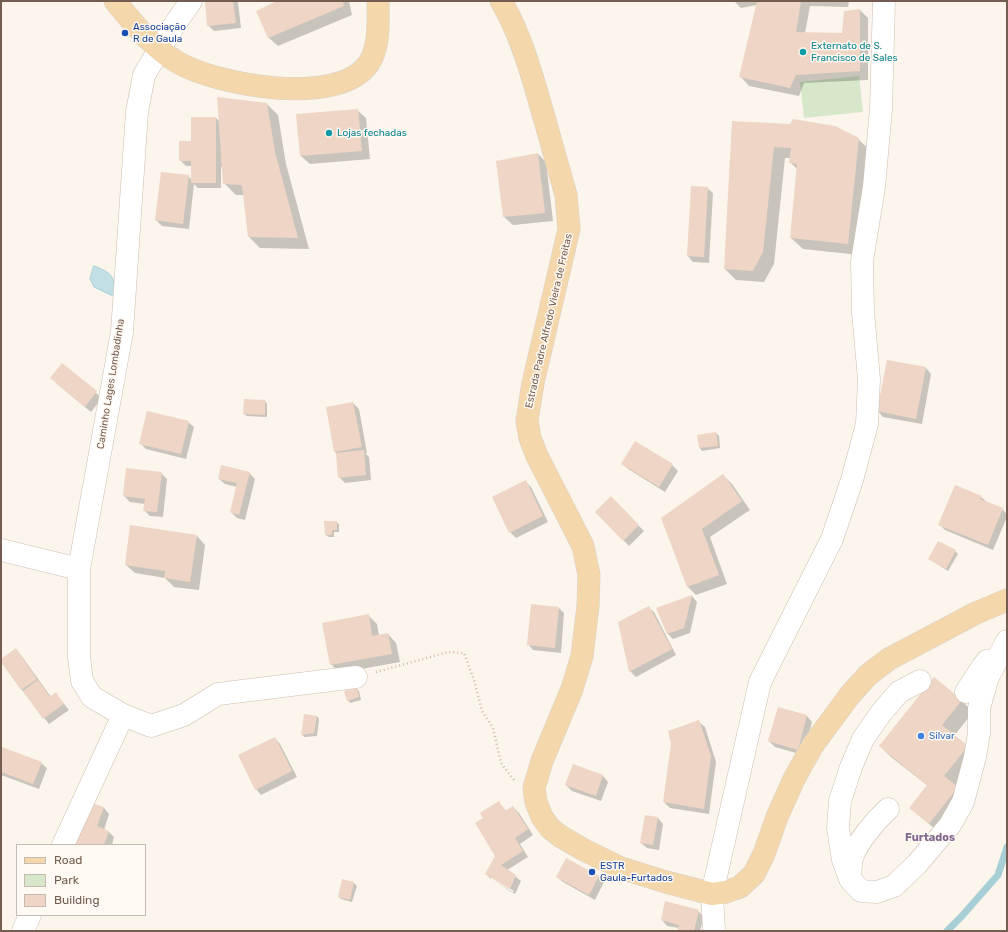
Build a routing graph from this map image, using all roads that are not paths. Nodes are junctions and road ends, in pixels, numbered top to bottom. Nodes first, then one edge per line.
1 (115, 1) edge
2 (191, 1) edge
3 (378, 1) edge
4 (501, 1) edge
5 (884, 1) edge
6 (159, 50) junction
7 (1, 550) edge
8 (79, 569) junction
9 (1007, 600) edge
10 (1004, 647) edge
11 (356, 677) road end
12 (920, 681) dead end
13 (966, 692) dead end
14 (123, 715) junction
15 (888, 809) dead end
16 (63, 844) edge
17 (850, 879) junction
18 (712, 894) junction
19 (30, 916) edge
20 (23, 931) edge
21 (714, 931) edge

1 - 6 main road
2 - 6 street, Caminho Lages Lombadinha
3 - 6 main road
4 - 18 main road, Estrada Padre Alfredo Vieira de Freitas
5 - 18 street
6 - 8 street, Caminho Lages Lombadinha
7 - 8 street
8 - 14 street, Caminho Lages Lombadinha
9 - 18 main road, Estrada Padre Alfredo Vieira de Freitas
10 - 13 street
10 - 17 street
11 - 14 street, Caminho Lages Lombadinha
12 - 17 street
14 - 16 street
15 - 17 street
18 - 21 street
19 - 20 street

